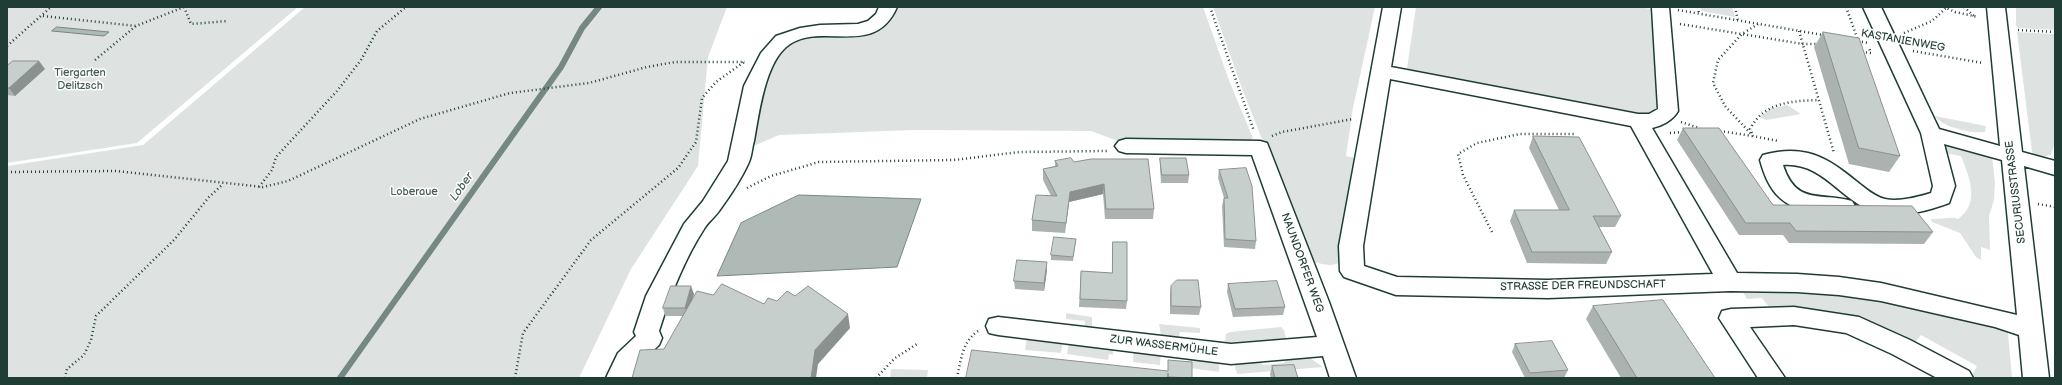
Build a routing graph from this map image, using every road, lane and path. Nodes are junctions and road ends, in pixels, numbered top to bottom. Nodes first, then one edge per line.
1 (51, 7) edge
2 (184, 7) edge
3 (406, 7) edge
4 (888, 7) edge
5 (1210, 7) edge
6 (1392, 7) edge
7 (1698, 7) edge
8 (1735, 7) edge
9 (1846, 7) edge
10 (1872, 7) edge
11 (1946, 7) edge
12 (1964, 7) edge
13 (1662, 14) edge
14 (1699, 14) junction
15 (43, 16) junction
16 (1975, 16) junction
17 (2002, 20) edge
18 (228, 21) dead end
19 (1738, 21) junction
20 (1759, 24) junction
21 (136, 26) junction
22 (1798, 31) junction
23 (2055, 32) edge
24 (1742, 34) junction
25 (1828, 36) edge
26 (1850, 40) edge
27 (1858, 41) junction
28 (1867, 42) junction
29 (1890, 42) junction
30 (1803, 44) junction
31 (1820, 45) dead end
32 (7, 46) edge
33 (1856, 51) edge
34 (751, 58) dead end
35 (95, 60) dead end
36 (745, 62) junction
37 (2003, 67) junction
38 (1381, 71) junction
39 (1819, 100) junction
40 (1664, 115) junction
41 (1374, 116) junction
42 (1642, 128) junction
43 (1698, 131) edge
44 (1715, 131) edge
45 (1684, 132) edge
46 (1931, 133) junction
47 (1574, 134) dead end
48 (1753, 136) junction
49 (1786, 143) dead end
50 (1259, 145) junction
51 (1126, 146) joint
52 (2012, 155) junction
53 (1825, 167) junction
54 (2055, 168) edge
55 (7, 172) edge
56 (223, 184) junction
57 (259, 187) junction
58 (744, 189) dead end
59 (1882, 206) junction
60 (1492, 232) dead end
61 (1730, 282) junction
62 (998, 326) joint
63 (2031, 329) junction
64 (917, 344) dead end
65 (1331, 346) junction
66 (65, 378) edge
67 (515, 378) edge
68 (619, 378) edge
69 (876, 378) edge
70 (957, 378) edge
71 (1343, 378) edge
72 (1772, 378) edge
73 (1960, 378) edge
74 (2036, 378) edge

1 - 15 path
2 - 18 path
2 - 21 path
3 - 57 path
4 - 68 street
5 - 50 path
6 - 38 street, STRASSE DER FREUNDSCHAFT
7 - 14 path
8 - 19 path
9 - 27 path
10 - 29 street
11 - 16 path
11 - 29 path
12 - 16 path
13 - 14 path
13 - 24 path
13 - 40 street
14 - 19 path
15 - 21 path
15 - 32 path
16 - 17 path
17 - 23 path
17 - 37 street, SECURIUSSTRASSE
19 - 20 path
20 - 22 path
20 - 24 path
21 - 35 path
22 - 25 path
22 - 30 path
24 - 30 path
24 - 48 path
26 - 27 path, KASTANIENWEG
27 - 28 path, KASTANIENWEG
28 - 29 path, KASTANIENWEG
28 - 33 path
29 - 37 path, KASTANIENWEG
29 - 46 street
30 - 31 path
30 - 39 path
34 - 36 path
36 - 57 path
36 - 67 path
37 - 52 street, SECURIUSSTRASSE
38 - 41 street, STRASSE DER FREUNDSCHAFT
38 - 42 street
39 - 48 path
39 - 53 path
40 - 42 street
40 - 43 path
41 - 50 path
41 - 61 street, STRASSE DER FREUNDSCHAFT
42 - 45 path
42 - 61 street
44 - 48 path
46 - 52 street
46 - 59 street
47 - 60 path
48 - 49 path
50 - 51 street
50 - 65 street, NAUNDORFER WEG
51 - 58 path
52 - 54 street
52 - 63 street, SECURIUSSTRASSE
53 - 59 street
53 - 59 street
55 - 56 path
56 - 57 path
56 - 66 path
61 - 63 street, STRASSE DER FREUNDSCHAFT
62 - 65 street, ZUR WASSERMÜHLE
62 - 70 path
63 - 74 street, SECURIUSSTRASSE
64 - 69 path
65 - 71 street, NAUNDORFER WEG
72 - 73 street

